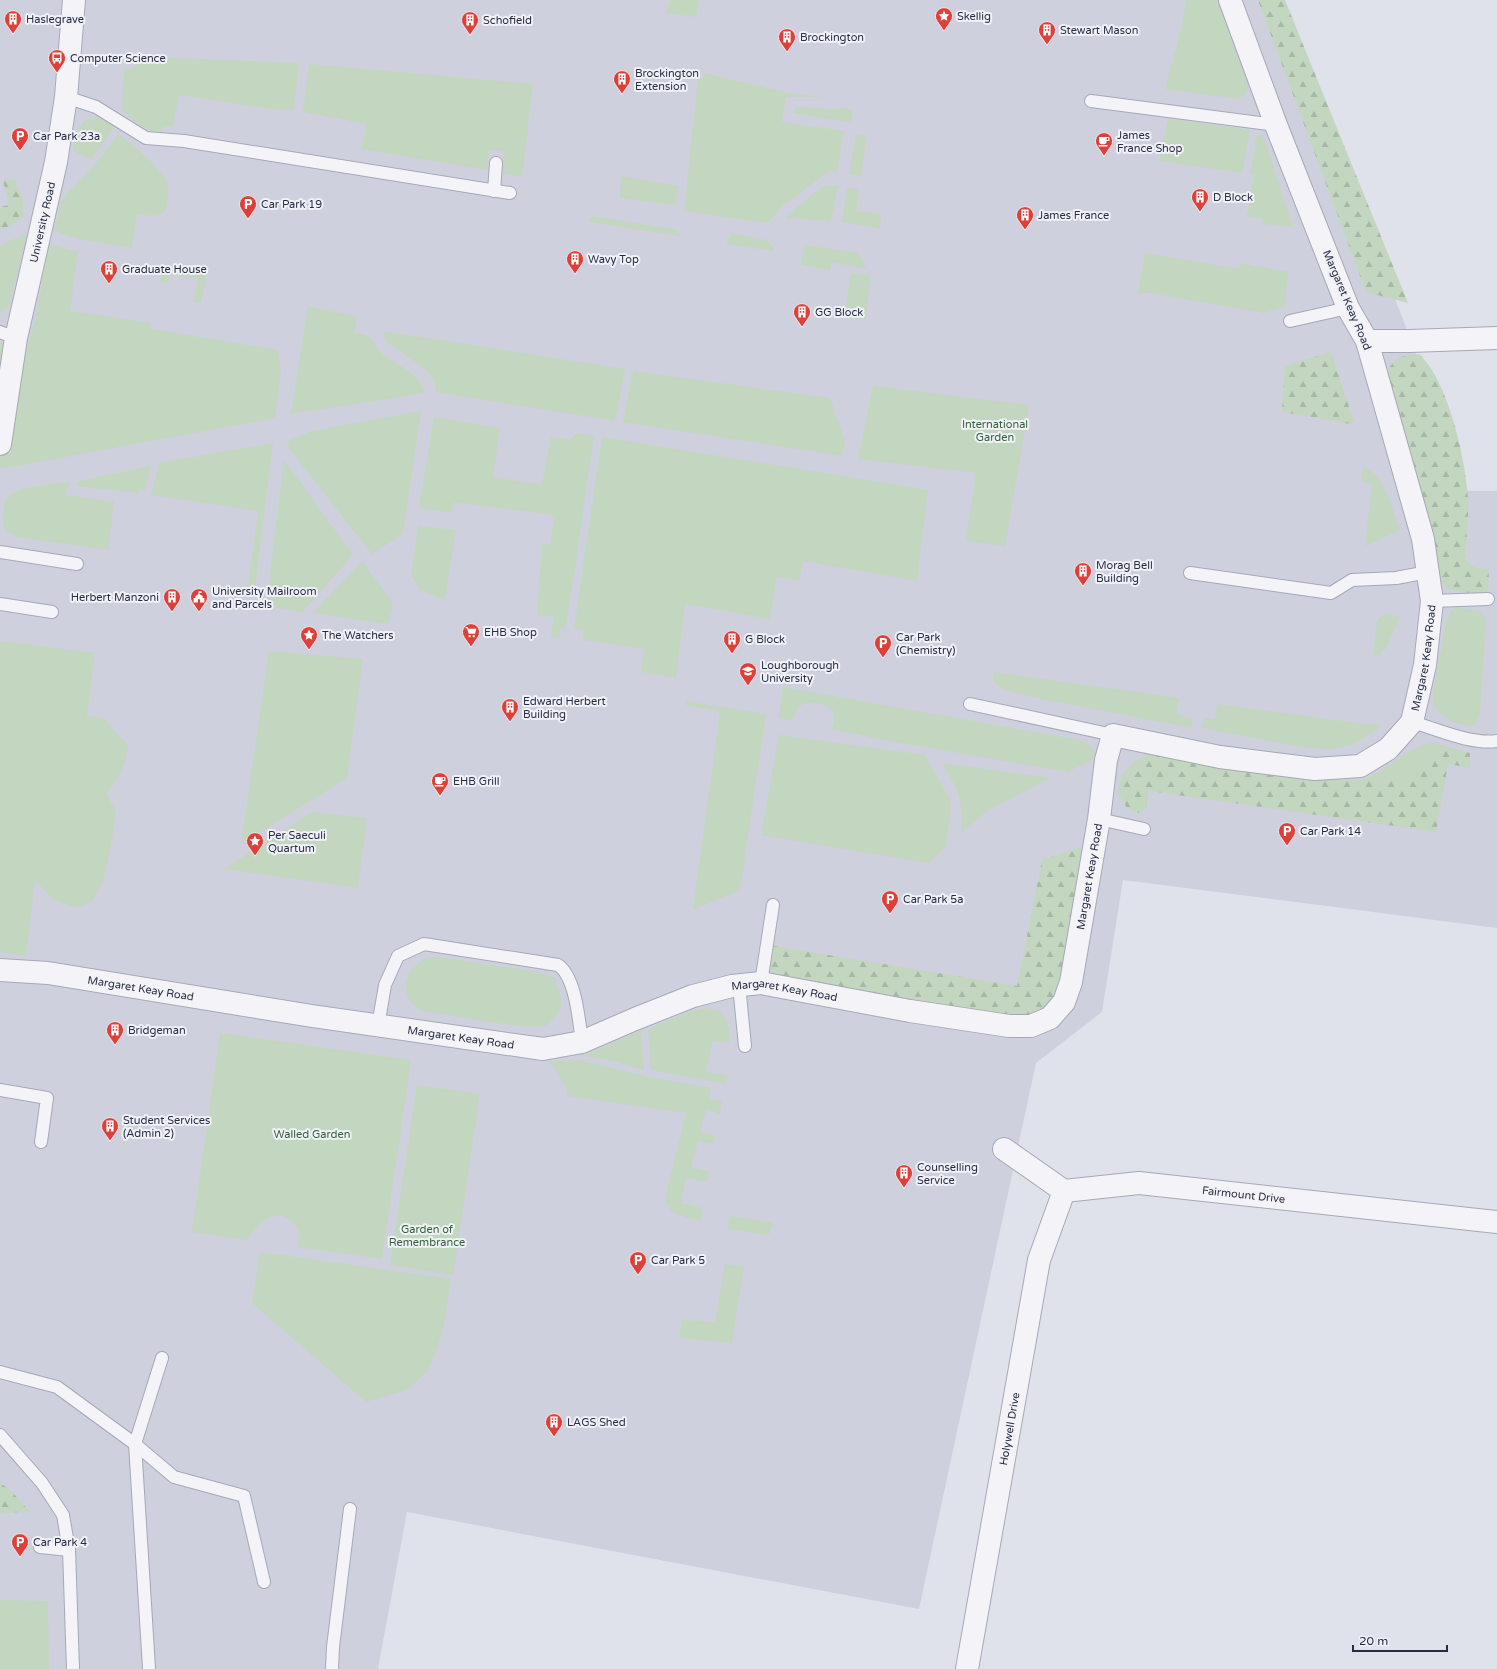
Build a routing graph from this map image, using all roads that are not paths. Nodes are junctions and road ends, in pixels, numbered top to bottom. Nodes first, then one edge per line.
1 (74, 0) edge
2 (1230, 0) edge
3 (1091, 101) dead end
4 (60, 106) junction
5 (1276, 125) junction
6 (496, 163) dead end
7 (494, 191) junction
8 (510, 193) dead end
9 (1348, 308) junction
10 (1290, 321) dead end
11 (8, 335) edge
12 (1497, 338) edge
13 (1366, 341) junction
14 (0, 444) edge
15 (0, 552) edge
16 (77, 564) dead end
17 (1190, 572) dead end
18 (1428, 572) junction
19 (1488, 599) dead end
20 (1432, 601) junction
21 (0, 604) edge
22 (52, 612) dead end
23 (970, 704) dead end
24 (1412, 722) junction
25 (1113, 735) junction
26 (1492, 742) edge
27 (1099, 819) junction
28 (1144, 828) dead end
29 (773, 905) dead end
30 (0, 970) edge
31 (761, 982) junction
32 (740, 985) junction
33 (378, 1026) junction
34 (582, 1042) junction
35 (745, 1046) dead end
36 (0, 1090) edge
37 (41, 1142) dead end
38 (1004, 1149) dead end
39 (1064, 1191) junction
40 (1497, 1222) edge
41 (162, 1358) dead end
42 (0, 1372) edge
43 (0, 1435) edge
44 (135, 1444) junction
45 (350, 1509) dead end
46 (40, 1547) dead end
47 (69, 1550) junction
48 (264, 1582) dead end
49 (149, 1668) edge
50 (73, 1669) edge
51 (332, 1669) edge
52 (967, 1669) edge

1 - 4 street, University Road
2 - 5 street, Margaret Keay Road
3 - 5 lane
4 - 7 lane
4 - 11 street, University Road
5 - 9 street, Margaret Keay Road
6 - 7 lane
7 - 8 lane
9 - 10 lane
9 - 13 street, Margaret Keay Road
11 - 14 street, University Road
12 - 13 street
13 - 18 street, Margaret Keay Road
15 - 16 lane
17 - 18 lane
18 - 20 street, Margaret Keay Road
19 - 20 lane
20 - 24 street, Margaret Keay Road
21 - 22 lane
23 - 25 lane
24 - 25 street, Margaret Keay Road
24 - 26 lane
25 - 27 street, Margaret Keay Road
27 - 28 lane
27 - 31 street, Margaret Keay Road
29 - 31 lane
30 - 33 street, Margaret Keay Road
31 - 32 street, Margaret Keay Road
32 - 34 street, Margaret Keay Road
32 - 35 lane
33 - 34 street, Margaret Keay Road
33 - 34 lane
36 - 37 lane
38 - 39 street
39 - 40 street, Fairmount Drive
39 - 52 street, Holywell Drive
41 - 44 lane
42 - 44 lane
43 - 47 lane
44 - 48 lane
44 - 49 lane
45 - 51 lane
46 - 47 lane
47 - 50 lane

